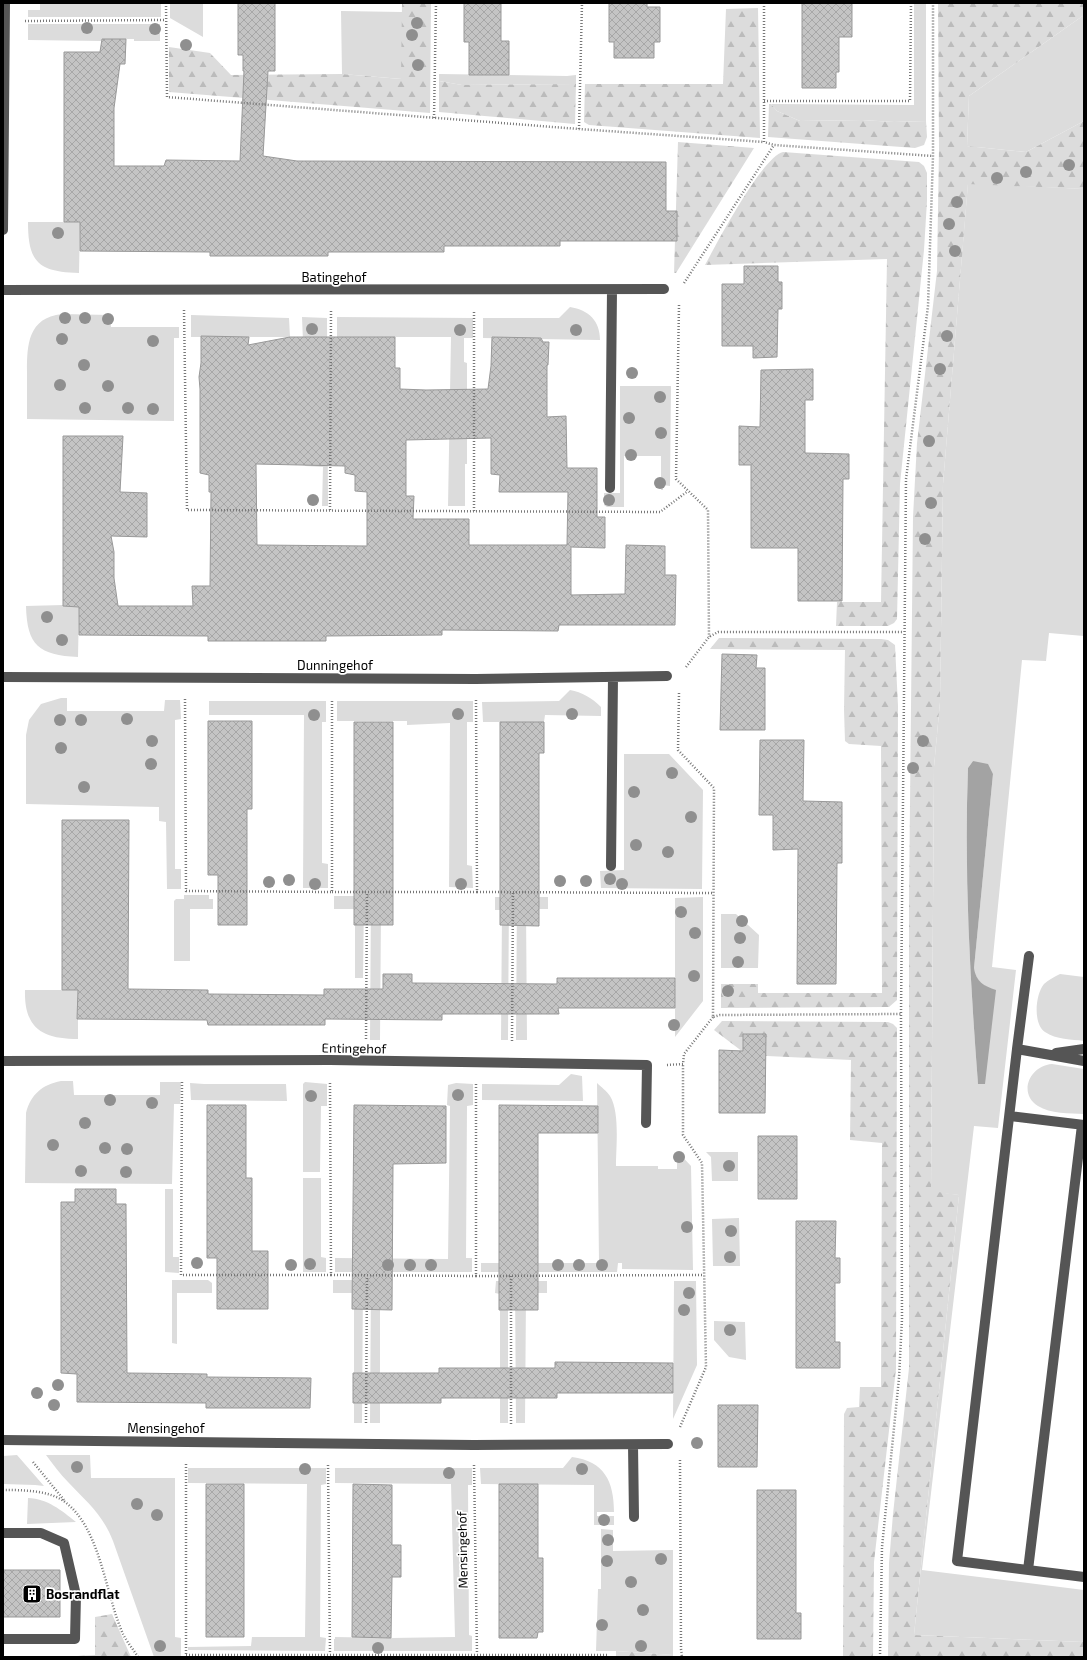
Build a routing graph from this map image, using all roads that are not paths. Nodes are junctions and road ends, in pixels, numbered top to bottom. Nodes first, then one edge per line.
1 (5, 3) edge
2 (4, 91) edge
3 (3, 230) edge
4 (664, 289) dead end
5 (3, 290) edge
6 (612, 290) junction
7 (610, 488) dead end
8 (614, 676) junction
9 (667, 676) road end
10 (3, 677) edge
11 (611, 866) dead end
12 (1029, 956) dead end
13 (1017, 1049) junction
14 (1084, 1049) edge
15 (1048, 1054) junction
16 (3, 1061) edge
17 (1084, 1061) edge
18 (1010, 1116) junction
19 (646, 1123) dead end
20 (1083, 1125) edge
21 (3, 1440) edge
22 (668, 1444) dead end
23 (633, 1445) junction
24 (634, 1518) dead end
25 (3, 1533) edge
26 (1028, 1570) junction
27 (1084, 1577) edge
28 (3, 1639) edge

1 - 2 street
2 - 3 street
4 - 6 street, Batingehof
5 - 6 street, Batingehof
6 - 7 street
8 - 9 street, Dunningehof
8 - 10 street, Dunningehof
8 - 11 street
12 - 13 street
13 - 15 street
13 - 18 street
14 - 15 street
15 - 17 street
16 - 19 street, Entingehof
18 - 20 street
18 - 26 street
20 - 26 street
21 - 23 street, Mensingehof
22 - 23 street, Mensingehof
23 - 24 street
25 - 28 street
26 - 27 street

